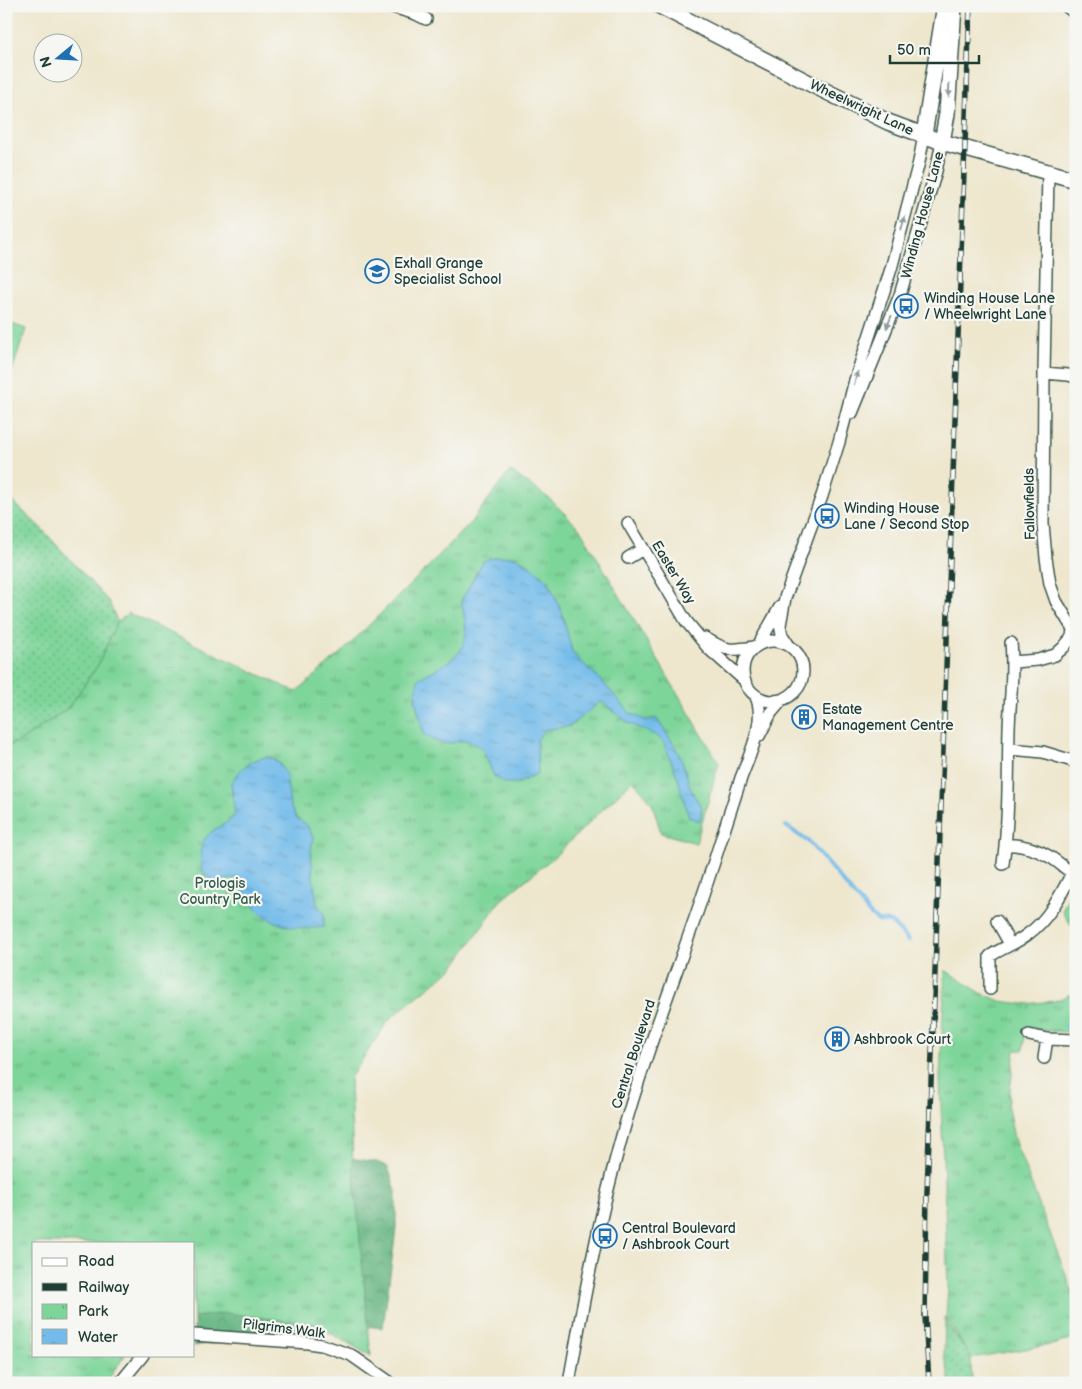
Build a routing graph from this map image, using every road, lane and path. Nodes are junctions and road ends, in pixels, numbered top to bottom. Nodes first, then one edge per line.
1 (389, 6) edge
2 (660, 6) edge
3 (945, 6) edge
4 (954, 6) edge
5 (1066, 6) edge
6 (420, 13) edge
7 (1076, 14) edge
8 (924, 135) junction
9 (942, 142) junction
10 (1048, 173) junction
11 (1076, 180) edge
12 (1044, 372) junction
13 (1076, 378) edge
14 (839, 442) junction
15 (628, 523) dead end
16 (644, 549) junction
17 (628, 558) dead end
18 (785, 598) junction
19 (1074, 630) edge
20 (697, 634) junction
21 (1011, 643) dead end
22 (788, 644) junction
23 (756, 646) junction
24 (1013, 662) junction
25 (744, 680) junction
26 (755, 695) junction
27 (782, 700) junction
28 (754, 744) junction
29 (1009, 749) junction
30 (1076, 762) edge
31 (1005, 844) junction
32 (1003, 864) dead end
33 (1074, 874) edge
34 (997, 921) dead end
35 (1010, 944) junction
36 (990, 989) dead end
37 (1029, 1035) dead end
38 (1047, 1039) junction
39 (1076, 1040) edge
40 (1044, 1058) dead end
41 (195, 1335) edge
42 (142, 1356) edge
43 (120, 1383) edge
44 (392, 1383) edge
45 (569, 1383) edge

1 - 6 street
2 - 8 street, Wheelwright Lane
3 - 8 street, Winding House Lane
4 -> 9 street, Winding House Lane
5 - 7 street
8 - 9 street, Wheelwright Lane
14 -> 8 street, Winding House Lane
9 - 10 street, Wheelwright Lane
9 -> 14 street, Winding House Lane
10 - 11 street, Wheelwright Lane
10 - 12 street, Fallowfields
12 - 13 street
12 - 19 street, Fallowfields
14 - 18 street, Winding House Lane
15 - 16 street, Easter Way
16 - 17 street
16 - 20 street, Easter Way
18 - 22 street, Winding House Lane
18 - 23 street, Winding House Lane
19 - 24 street, Fallowfields
20 - 23 street, Easter Way
20 - 25 street, Easter Way
21 - 24 street
22 - 23 street
22 - 27 street
23 - 25 street
24 - 29 street
25 - 26 street
26 - 27 street
26 - 28 street, Central Boulevard
27 - 28 street, Central Boulevard
28 - 45 street, Central Boulevard
29 - 30 street
29 - 31 street
31 - 32 street
31 - 33 street
33 - 35 street
34 - 35 street
35 - 36 street
37 - 38 street
38 - 39 street
38 - 40 street
41 - 44 street, Pilgrims Walk
42 - 43 street

